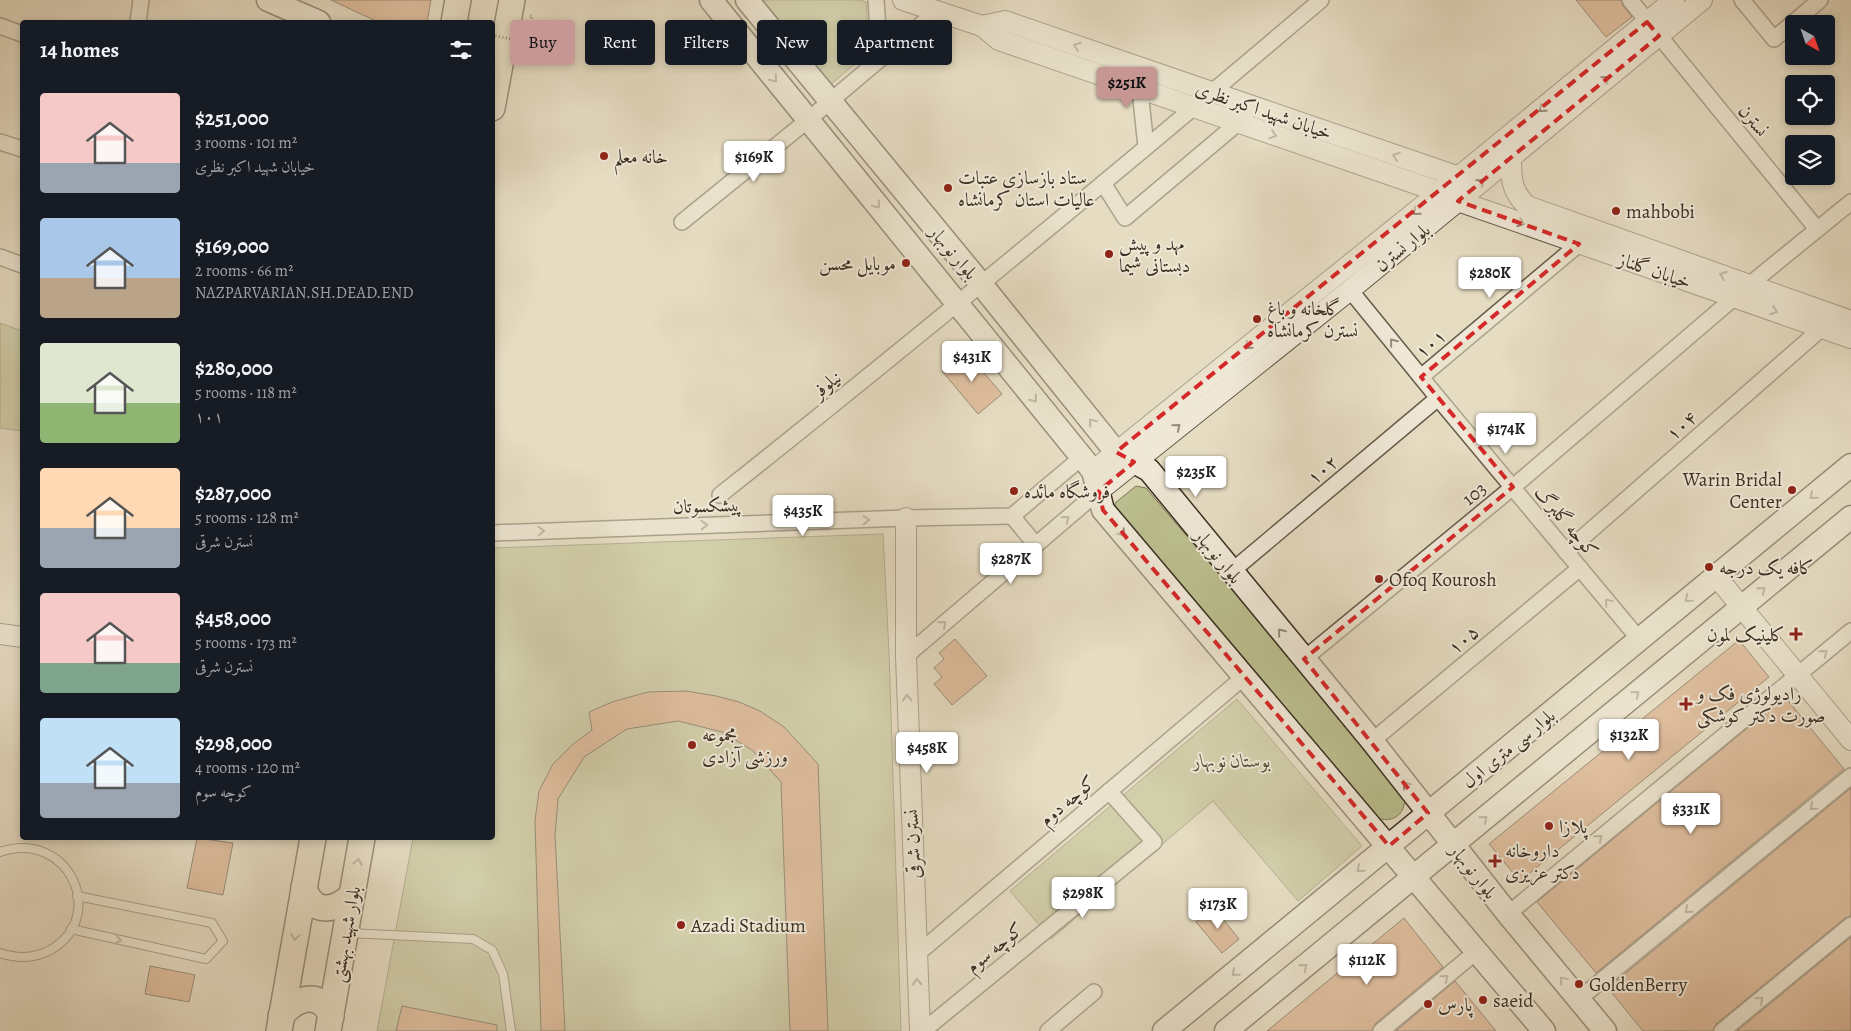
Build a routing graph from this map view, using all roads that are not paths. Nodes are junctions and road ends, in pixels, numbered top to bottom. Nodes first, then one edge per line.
1 (140, 0) edge
2 (268, 0) edge
3 (458, 0) edge
4 (512, 0) edge
5 (711, 0) edge
6 (746, 0) edge
7 (876, 0) edge
8 (903, 0) edge
9 (1321, 0) edge
10 (1630, 0) edge
11 (1674, 0) edge
12 (1702, 0) edge
13 (1742, 0) edge
14 (1820, 0) edge
15 (937, 11) junction
16 (138, 20) edge
17 (314, 20) edge
18 (454, 20) edge
19 (877, 20) edge
20 (927, 20) edge
21 (0, 26) edge
22 (982, 26) junction
23 (1653, 29) junction
24 (20, 33) edge
25 (874, 65) edge
26 (1137, 67) junction
27 (1140, 89) junction
28 (495, 92) edge
29 (1212, 92) junction
30 (830, 102) junction
31 (1255, 107) junction
32 (1194, 108) junction
33 (808, 120) junction
34 (1238, 123) junction
35 (0, 142) edge
36 (1146, 147) junction
37 (20, 148) edge
38 (1511, 157) junction
39 (1459, 177) junction
40 (1103, 183) junction
41 (1440, 192) junction
42 (1458, 201) junction
43 (1851, 202) edge
44 (682, 222) dead end
45 (1817, 229) junction
46 (1579, 244) junction
47 (0, 257) edge
48 (20, 264) edge
49 (981, 284) junction
50 (1350, 290) junction
51 (1742, 291) junction
52 (957, 303) junction
53 (1851, 321) edge
54 (1822, 328) junction
55 (1851, 338) edge
56 (1421, 377) junction
57 (1438, 398) junction
58 (1125, 457) junction
59 (1851, 465) edge
60 (1091, 473) junction
61 (1513, 487) junction
62 (720, 495) dead end
63 (1012, 516) junction
64 (1851, 517) edge
65 (906, 518) junction
66 (495, 533) edge
67 (1035, 544) junction
68 (1566, 552) junction
69 (1580, 568) junction
70 (1232, 571) junction
71 (1716, 576) junction
72 (1742, 607) junction
73 (1851, 631) edge
74 (0, 634) edge
75 (20, 637) edge
76 (1639, 640) junction
77 (906, 656) junction
78 (1304, 659) junction
79 (1797, 674) junction
80 (1244, 677) junction
81 (1851, 740) edge
82 (1372, 741) junction
83 (1851, 776) edge
84 (1109, 791) junction
85 (1428, 813) junction
86 (313, 840) edge
87 (362, 840) edge
88 (1454, 845) junction
89 (1388, 846) junction
90 (0, 852) edge
91 (1415, 876) junction
92 (304, 888) junction
93 (352, 895) junction
94 (77, 896) junction
95 (1508, 914) junction
96 (1851, 925) edge
97 (71, 930) junction
98 (346, 932) junction
99 (1478, 952) junction
100 (0, 953) edge
101 (916, 955) junction
102 (1094, 992) dead end
103 (1579, 999) junction
104 (280, 1023) edge
105 (329, 1023) edge
106 (511, 1031) edge
107 (921, 1031) edge
108 (1048, 1031) edge
109 (1164, 1031) edge
110 (1226, 1031) edge
111 (1381, 1031) edge
112 (1544, 1031) edge
113 (1605, 1031) edge
114 (1722, 1031) edge

1 - 16 street
2 - 17 main road
3 - 18 main road
4 - 28 main road
5 -> 33 main road, بلوار نوبهار
6 - 30 main road, بلوار نوبهار
7 - 19 street
8 - 15 street, خیابان شهید اکبر نظری
9 - 29 street, نیلوفر
10 - 23 street, نسترن
11 - 23 street, بلوار نسترن
12 - 23 street, بلوار نسترن
13 - 14 street
15 - 20 street
15 - 22 street, خیابان شهید اکبر نظری
21 - 24 street
26 -> 22 street, خیابان شهید اکبر نظری
22 - 27 street, خیابان شهید اکبر نظری
38 -> 23 street, بلوار نسترن
23 -> 39 street, بلوار نسترن
23 - 45 street, نسترن
25 - 30 street
26 - 27 street
26 - 29 street, خیابان شهید اکبر نظری
27 - 32 street, خیابان شهید اکبر نظری
27 - 36 street
29 - 31 street, خیابان شهید اکبر نظری
29 - 32 street, نیلوفر
30 - 33 street
30 - 49 main road, بلوار نوبهار
31 - 34 street
39 -> 31 street, خیابان شهید اکبر نظری
32 - 34 street, خیابان شهید اکبر نظری
32 - 36 street, نیلوفر
33 - 44 street
33 -> 52 main road, بلوار نوبهار
34 - 40 street
34 -> 41 street, خیابان شهید اکبر نظری
35 - 37 street
36 - 40 street, نیلوفر
42 -> 38 street, بلوار نسترن
51 -> 38 street, خیابان گلناز
39 - 41 street, بلوار نسترن
40 - 49 street, نیلوفر
41 -> 58 street, بلوار نسترن
42 -> 46 street, خیابان گلناز
42 - 50 street, بلوار نسترن
43 - 45 street, 103
45 - 51 street, 103
46 - 51 street, خیابان گلناز
46 - 56 street, ۱۰۱
47 - 48 street
49 - 52 street, نیلوفر
58 -> 49 main road, بلوار نوبهار
56 -> 50 street, کوچه گلبرگ
58 -> 50 street, بلوار نسترن
51 - 53 street, خیابان گلناز
51 -> 54 street, خیابان گلناز
51 - 61 street, 103
52 -> 60 main road, بلوار نوبهار
52 - 62 street, نیلوفر
54 - 55 street, خیابان گلناز
54 - 68 street, ۱۰۴
56 - 57 street, کوچه گلبرگ
57 - 61 street, کوچه گلبرگ
57 - 70 street, ۱۰۲
58 - 60 street, بلوار نسترن
58 - 70 main road, بلوار نوبهار
59 -> 71 main road, بلوار سی متری اول
60 - 63 street
67 -> 60 street
60 -> 80 main road, بلوار نوبهار
61 - 68 street, کوچه گلبرگ
61 - 78 street, 103
63 - 65 street, پیشکسوتان
63 - 67 street
72 -> 64 main road, بلوار سی متری اول
66 -> 65 street, پیشکسوتان
65 - 77 street, نسترن شرقی
77 -> 67 street
68 - 69 street, کوچه گلبرگ
76 -> 69 street, کوچه گلبرگ
69 - 82 street, ۱۰۵
78 -> 70 main road, بلوار نوبهار
71 - 72 street
71 -> 76 main road, بلوار سی متری اول
72 - 79 street
88 -> 72 main road, بلوار سی متری اول
79 -> 73 street
74 - 75 street
76 - 85 main road, بلوار سی متری اول
101 -> 77 street, نسترن شرقی
78 - 82 main road, بلوار نوبهار
79 - 81 street
95 -> 79 street
80 - 84 street, کوچه دوم
80 - 89 main road, بلوار نوبهار
85 -> 82 main road, بلوار نوبهار
83 -> 103 street
84 - 101 street, کوچه دوم
84 - 107 street, کوچه سوم
85 - 88 main road, بلوار نوبهار
85 - 89 main road, بلوار سی متری اول
86 - 92 main road
93 -> 87 main road, بلوار شهید بهشتی
88 - 91 main road, بلوار سی متری اول
88 - 95 main road, بلوار نوبهار
89 - 91 main road, بلوار نوبهار
89 -> 109 main road, بلوار سی متری اول
90 - 94 lane
91 - 99 main road, بلوار نوبهار
110 -> 91 main road, بلوار سی متری اول
92 - 93 main road
92 -> 104 main road
93 - 98 main road, بلوار شهید بهشتی
94 - 97 lane
97 -> 94 lane
103 -> 95 main road, بلوار نوبهار
114 -> 96 street
97 - 100 lane
98 - 105 main road, بلوار شهید بهشتی
98 - 106 lane
111 -> 99 street
99 - 112 main road, بلوار نوبهار
107 -> 101 street, نسترن شرقی
102 - 108 street
103 - 113 main road, بلوار نوبهار
104 - 105 main road

